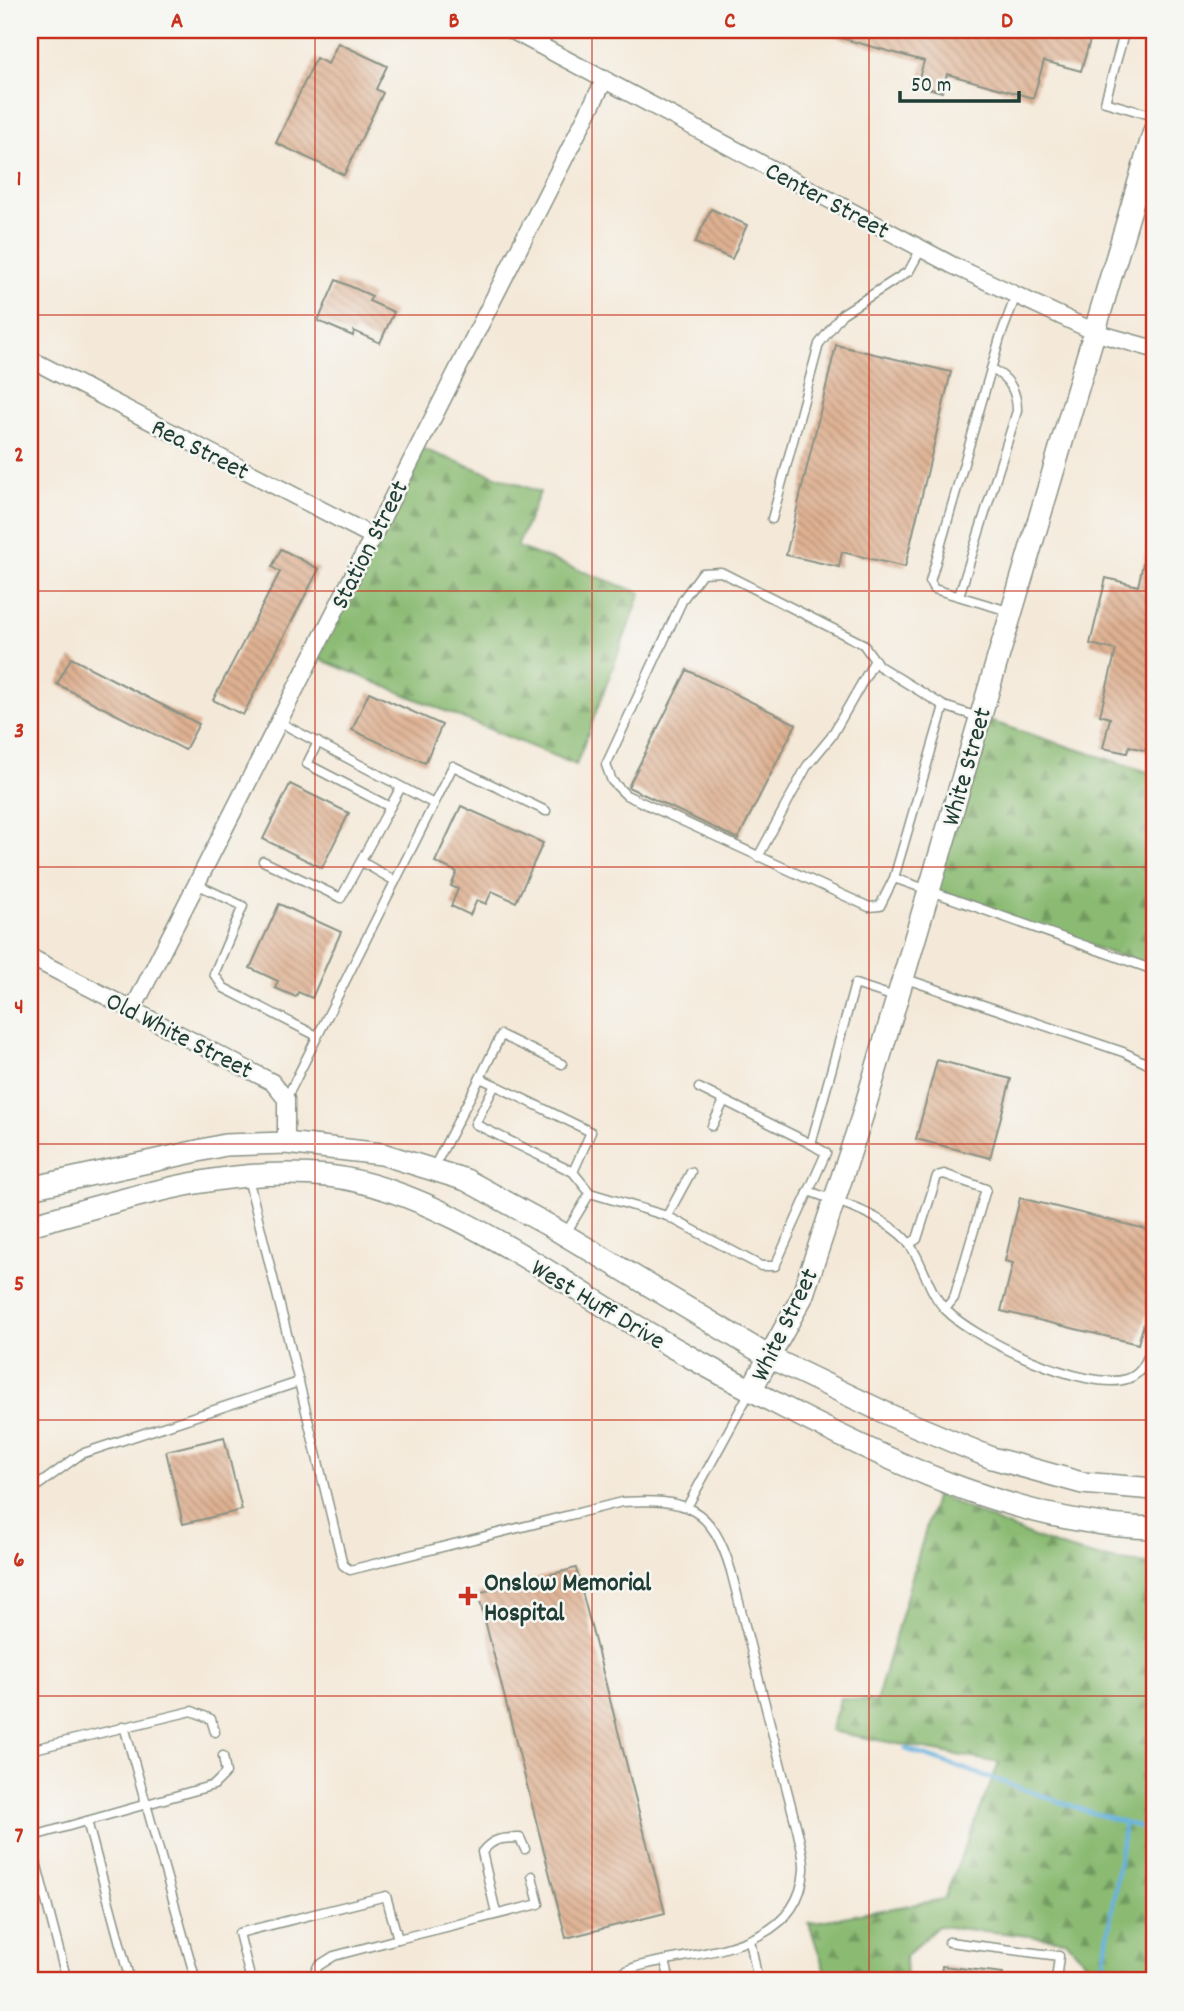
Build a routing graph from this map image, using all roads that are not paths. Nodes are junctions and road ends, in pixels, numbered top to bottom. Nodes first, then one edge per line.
1 (511, 30) edge
2 (547, 30) edge
3 (1125, 30) edge
4 (544, 47) junction
5 (605, 79) junction
6 (1154, 116) edge
7 (1154, 131) edge
8 (921, 248) junction
9 (1016, 295) junction
10 (1097, 333) junction
11 (1154, 349) edge
12 (30, 359) edge
13 (991, 369) junction
14 (772, 519) dead end
15 (372, 536) junction
16 (959, 596) junction
17 (1012, 612) junction
18 (875, 660) junction
19 (944, 706) junction
20 (980, 718) junction
21 (279, 722) junction
22 (318, 742) junction
23 (401, 787) junction
24 (434, 804) junction
25 (390, 807) junction
26 (546, 811) dead end
27 (758, 857) junction
28 (263, 861) dead end
29 (362, 862) junction
30 (894, 878) junction
31 (395, 881) junction
32 (197, 884) junction
33 (929, 890) junction
34 (30, 957) edge
35 (1154, 970) edge
36 (900, 988) junction
37 (134, 1009) junction
38 (317, 1036) junction
39 (562, 1064) dead end
40 (1154, 1067) edge
41 (480, 1078) junction
42 (495, 1085) junction
43 (699, 1088) dead end
44 (286, 1099) junction
45 (724, 1101) junction
46 (712, 1126) dead end
47 (286, 1143) junction
48 (811, 1144) junction
49 (433, 1170) junction
50 (573, 1172) junction
51 (691, 1172) dead end
52 (247, 1175) junction
53 (30, 1188) edge
54 (808, 1191) junction
55 (590, 1194) junction
56 (835, 1200) junction
57 (667, 1216) junction
58 (30, 1225) edge
59 (565, 1235) junction
60 (909, 1244) junction
61 (945, 1309) junction
62 (1154, 1336) edge
63 (771, 1358) junction
64 (299, 1382) junction
65 (751, 1390) junction
66 (1154, 1489) edge
67 (30, 1492) edge
68 (687, 1507) junction
69 (1154, 1528) edge
70 (124, 1726) junction
71 (215, 1732) dead end
72 (30, 1749) edge
73 (223, 1756) dead end
74 (147, 1804) junction
75 (87, 1821) junction
76 (30, 1838) edge
77 (525, 1849) dead end
78 (532, 1875) dead end
79 (496, 1913) junction
80 (398, 1939) junction
81 (750, 1940) junction
82 (949, 1942) dead end
83 (665, 1961) junction
84 (67, 1981) edge
85 (130, 1981) edge
86 (196, 1981) edge
87 (251, 1981) edge
88 (311, 1981) edge
89 (613, 1981) edge
90 (670, 1981) edge
91 (758, 1981) edge
92 (1056, 1981) edge

1 - 4 street, Center Street
2 - 4 lane
3 - 6 lane
4 - 5 street, Center Street
5 - 8 street, Center Street
5 - 15 street, Station Street
7 - 10 street, White Street
8 - 9 street, Center Street
8 - 14 lane
9 - 10 street, Center Street
9 - 13 lane
10 - 11 street, Center Street
10 - 17 street, White Street
12 - 15 street, Rea Street
13 - 16 lane
13 - 16 lane
15 - 21 street, Station Street
16 - 17 lane
17 - 20 street, White Street
18 - 19 lane
18 - 27 lane
18 - 27 lane
19 - 20 lane
19 - 30 lane
20 - 33 street, White Street
21 - 22 lane
21 - 32 street, Station Street
22 - 23 lane
22 - 25 lane
23 - 24 lane
23 - 25 lane
24 - 26 lane
24 - 31 lane
25 - 29 lane
27 - 30 lane
28 - 29 lane
29 - 31 lane
30 - 33 lane
31 - 38 lane
32 - 37 street, Station Street
32 - 38 lane
33 - 35 lane
33 - 36 street, White Street
34 - 37 street, Old White Street
36 - 40 lane
36 - 48 lane
36 - 56 street, White Street
37 - 44 street, Old White Street
38 - 44 lane
39 - 41 lane
41 - 42 lane
41 - 49 lane
42 - 50 lane
42 - 50 lane
43 - 45 lane
44 - 47 street
45 - 46 lane
45 - 48 lane
47 - 49 street, West Huff Drive
47 - 53 street, West Huff Drive
48 - 54 lane
49 - 59 street, West Huff Drive
50 - 55 lane
51 - 57 lane
52 - 58 street, West Huff Drive
52 - 64 lane
52 - 65 street, West Huff Drive
54 - 56 lane
54 - 57 lane
55 - 57 lane
55 - 59 lane
56 - 60 lane
56 - 63 street, White Street
59 - 63 street, West Huff Drive
60 - 61 lane
60 - 61 lane
61 - 62 lane
63 - 65 street, White Street
63 - 66 street, West Huff Drive
64 - 67 lane
64 - 68 lane
65 - 68 lane
65 - 69 street, West Huff Drive
68 - 81 lane
70 - 71 lane
70 - 72 lane
70 - 74 lane
73 - 74 lane
74 - 75 lane
74 - 86 lane
75 - 76 lane
75 - 85 lane
76 - 84 lane
77 - 79 lane
78 - 79 lane
79 - 80 lane
80 - 87 lane
80 - 88 lane
81 - 83 lane
81 - 91 lane
82 - 92 lane
83 - 89 lane
83 - 90 lane

